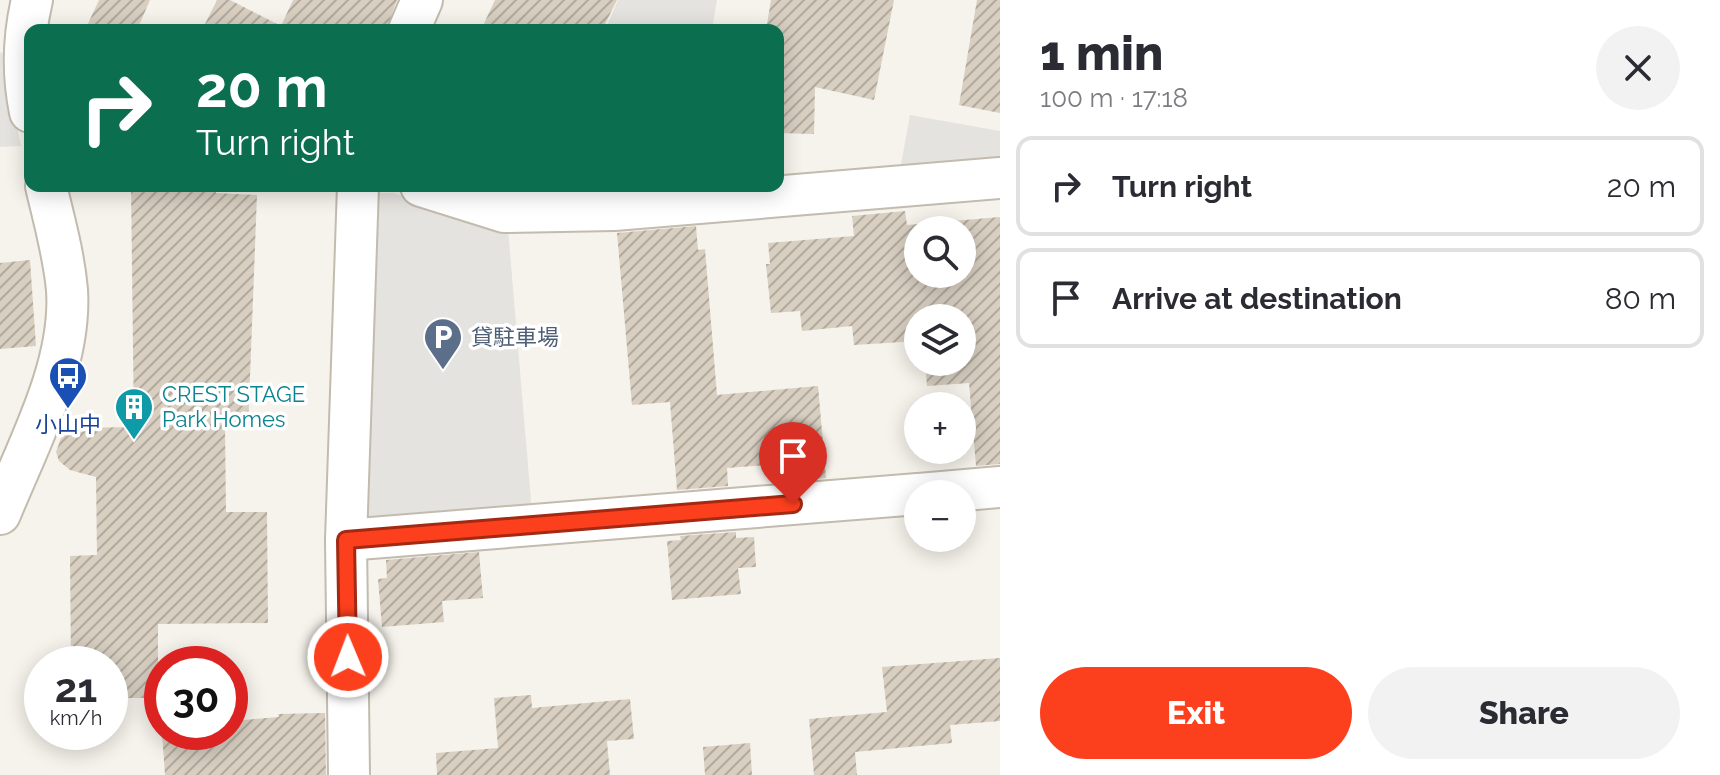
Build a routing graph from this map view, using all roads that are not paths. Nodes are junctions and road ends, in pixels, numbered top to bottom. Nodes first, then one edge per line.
1 (32, 0) edge
2 (422, 0) edge
3 (27, 24) edge
4 (412, 24) edge
5 (24, 35) edge
6 (19, 57) edge
7 (24, 82) edge
8 (1000, 178) edge
9 (47, 192) edge
10 (358, 192) edge
11 (440, 192) edge
12 (1000, 487) edge
13 (5, 489) edge
14 (976, 489) edge
15 (904, 495) edge
16 (346, 540) junction
17 (349, 775) edge

1 - 3 street
2 - 4 street
5 - 6 street
6 - 7 street
8 - 11 street
9 - 13 street
10 - 16 street
12 - 14 street
15 - 16 street
16 - 17 street

